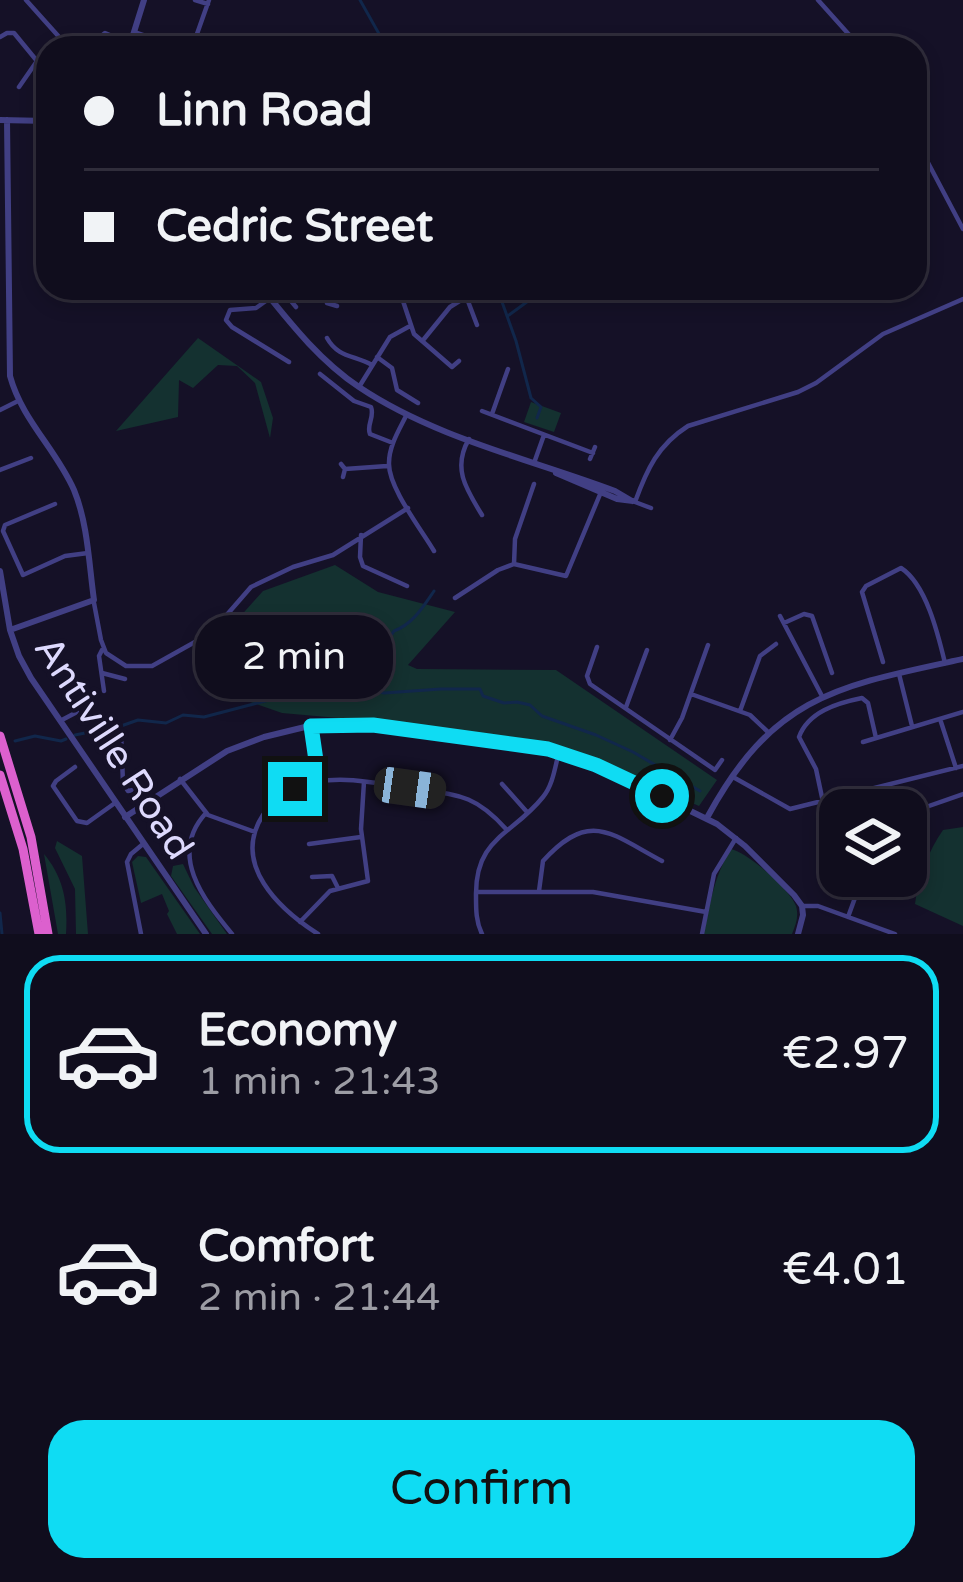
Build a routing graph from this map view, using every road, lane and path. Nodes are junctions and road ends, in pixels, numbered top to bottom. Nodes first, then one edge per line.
1 (26, 0) edge
2 (144, 0) edge
3 (195, 0) edge
4 (818, 0) edge
5 (208, 2) edge
6 (134, 32) junction
7 (58, 36) edge
8 (133, 36) edge
9 (146, 36) edge
10 (196, 36) edge
11 (850, 36) edge
12 (0, 37) edge
13 (36, 59) edge
14 (36, 66) edge
15 (20, 81) dead end
16 (4, 120) edge
17 (36, 121) edge
18 (927, 161) edge
19 (963, 229) edge
20 (963, 299) edge
21 (267, 300) edge
22 (272, 300) edge
23 (328, 300) edge
24 (402, 300) edge
25 (462, 300) edge
26 (467, 300) edge
27 (337, 306) dead end
28 (477, 325) dead end
29 (410, 326) junction
30 (327, 338) dead end
31 (422, 341) junction
32 (288, 350) dead end
33 (377, 357) junction
34 (459, 361) dead end
35 (372, 365) junction
36 (320, 374) dead end
37 (514, 379) dead end
38 (359, 387) junction
39 (417, 393) dead end
40 (18, 401) junction
41 (0, 410) edge
42 (482, 411) dead end
43 (407, 413) junction
44 (492, 414) junction
45 (544, 434) junction
46 (469, 439) junction
47 (394, 443) junction
48 (592, 453) dead end
49 (31, 458) dead end
50 (534, 463) junction
51 (388, 466) junction
52 (0, 470) edge
53 (343, 470) dead end
54 (535, 484) dead end
55 (602, 490) junction
56 (634, 501) junction
57 (55, 504) dead end
58 (408, 508) junction
59 (651, 508) dead end
60 (478, 514) dead end
61 (361, 535) junction
62 (435, 552) dead end
63 (88, 553) junction
64 (514, 564) junction
65 (1, 575) edge
66 (407, 586) dead end
67 (455, 598) dead end
68 (94, 600) junction
69 (10, 630) junction
70 (776, 644) dead end
71 (709, 645) dead end
72 (104, 649) junction
73 (647, 650) dead end
74 (585, 651) dead end
75 (963, 659) edge
76 (883, 662) dead end
77 (945, 663) junction
78 (828, 670) dead end
79 (102, 674) junction
80 (899, 674) junction
81 (125, 679) dead end
82 (104, 691) dead end
83 (691, 694) junction
84 (822, 696) junction
85 (626, 710) junction
86 (740, 711) junction
87 (77, 712) dead end
88 (963, 712) edge
89 (940, 720) junction
90 (60, 721) junction
91 (311, 726) junction
92 (912, 729) junction
93 (121, 733) dead end
94 (770, 733) junction
95 (0, 736) edge
96 (876, 738) junction
97 (670, 740) junction
98 (862, 742) dead end
99 (560, 752) junction
100 (722, 760) dead end
101 (75, 767) dead end
102 (960, 767) edge
103 (0, 775) edge
104 (733, 777) junction
105 (180, 779) junction
106 (319, 781) junction
107 (364, 782) junction
108 (16, 783) junction
109 (502, 784) dead end
110 (148, 787) dead end
111 (2, 789) edge
112 (820, 789) edge
113 (874, 789) edge
114 (140, 790) junction
115 (963, 794) edge
116 (147, 801) junction
117 (116, 803) junction
118 (819, 803) edge
119 (927, 807) edge
120 (527, 812) junction
121 (206, 813) junction
122 (124, 817) junction
123 (707, 818) junction
124 (506, 830) junction
125 (255, 832) junction
126 (362, 837) junction
127 (736, 838) junction
128 (143, 844) junction
129 (309, 844) dead end
130 (662, 861) dead end
131 (312, 877) dead end
132 (338, 888) junction
133 (539, 891) junction
134 (476, 892) junction
135 (855, 897) edge
136 (802, 906) junction
137 (706, 913) junction
138 (848, 917) junction
139 (300, 922) junction
140 (877, 931) edge
141 (43, 934) edge
142 (141, 934) edge
143 (206, 934) edge
144 (232, 934) edge
145 (318, 934) edge
146 (482, 934) edge
147 (702, 934) edge
148 (798, 934) edge
149 (895, 934) edge

1 - 7 street
2 - 6 street
3 - 5 street
4 - 11 street
5 - 10 street
6 - 8 street
6 - 9 street
12 - 13 street
14 - 15 street
16 - 17 street
16 - 40 street
18 - 19 street
20 - 56 street
21 - 32 street
22 - 38 street
23 - 27 street
24 - 29 street
25 - 31 street
26 - 28 street
29 - 31 street
29 - 33 street
30 - 35 street
31 - 34 street
33 - 35 street
33 - 39 street
35 - 38 street
36 - 47 street
37 - 44 street
38 - 43 street
40 - 41 street
40 - 63 street
42 - 44 street
43 - 46 street
43 - 47 street
44 - 45 street
45 - 48 street
45 - 50 street
46 - 50 street
46 - 60 street
47 - 51 street
49 - 52 street
50 - 55 street
51 - 53 street
51 - 58 street
54 - 64 street
55 - 56 street
55 - 64 street
56 - 59 street
57 - 63 street
58 - 61 street
58 - 62 street
61 - 66 street
61 - 72 street
63 - 68 street
64 - 67 street
65 - 69 street, Antiville Road
68 - 69 street
68 - 72 street
69 - 90 street, Antiville Road
70 - 86 street
71 - 83 street
72 - 79 street
73 - 85 street
74 - 85 street
75 - 77 street
76 - 77 street
77 - 80 street
78 - 84 street
79 - 81 street
79 - 82 street
80 - 84 street
80 - 92 street
83 - 86 street
83 - 97 street
84 - 94 street
85 - 97 street
86 - 94 street
87 - 90 street
88 - 89 street
89 - 92 street
89 - 102 street
90 - 117 street, Antiville Road
91 - 99 street
91 - 105 street
91 - 106 street
92 - 96 street
93 - 114 street
94 - 104 street
95 - 108 highway
96 - 98 street
96 - 112 street
97 - 100 street
99 - 120 street
99 - 123 street
101 - 117 street
102 - 113 street
103 - 111 highway
104 - 118 street
104 - 123 street
105 - 116 street
105 - 121 street
106 - 107 street
106 - 125 street
107 - 124 street
107 - 126 street
108 - 111 street
108 - 141 highway
109 - 120 street
110 - 114 street
111 - 141 highway
114 - 116 street
115 - 119 street
116 - 122 street
117 - 122 street, Antiville Road
120 - 124 street
121 - 125 street
121 - 144 street
122 - 128 street, Antiville Road
123 - 127 street
124 - 134 street
125 - 139 street
126 - 129 street
126 - 132 street
127 - 136 street
127 - 137 street
128 - 142 street
128 - 143 street, Antiville Road
130 - 133 street
131 - 132 street
132 - 139 street
133 - 134 street
133 - 137 street
134 - 146 street
135 - 138 street
136 - 138 street
136 - 148 street
137 - 147 street
138 - 140 street
139 - 145 street
140 - 149 street

